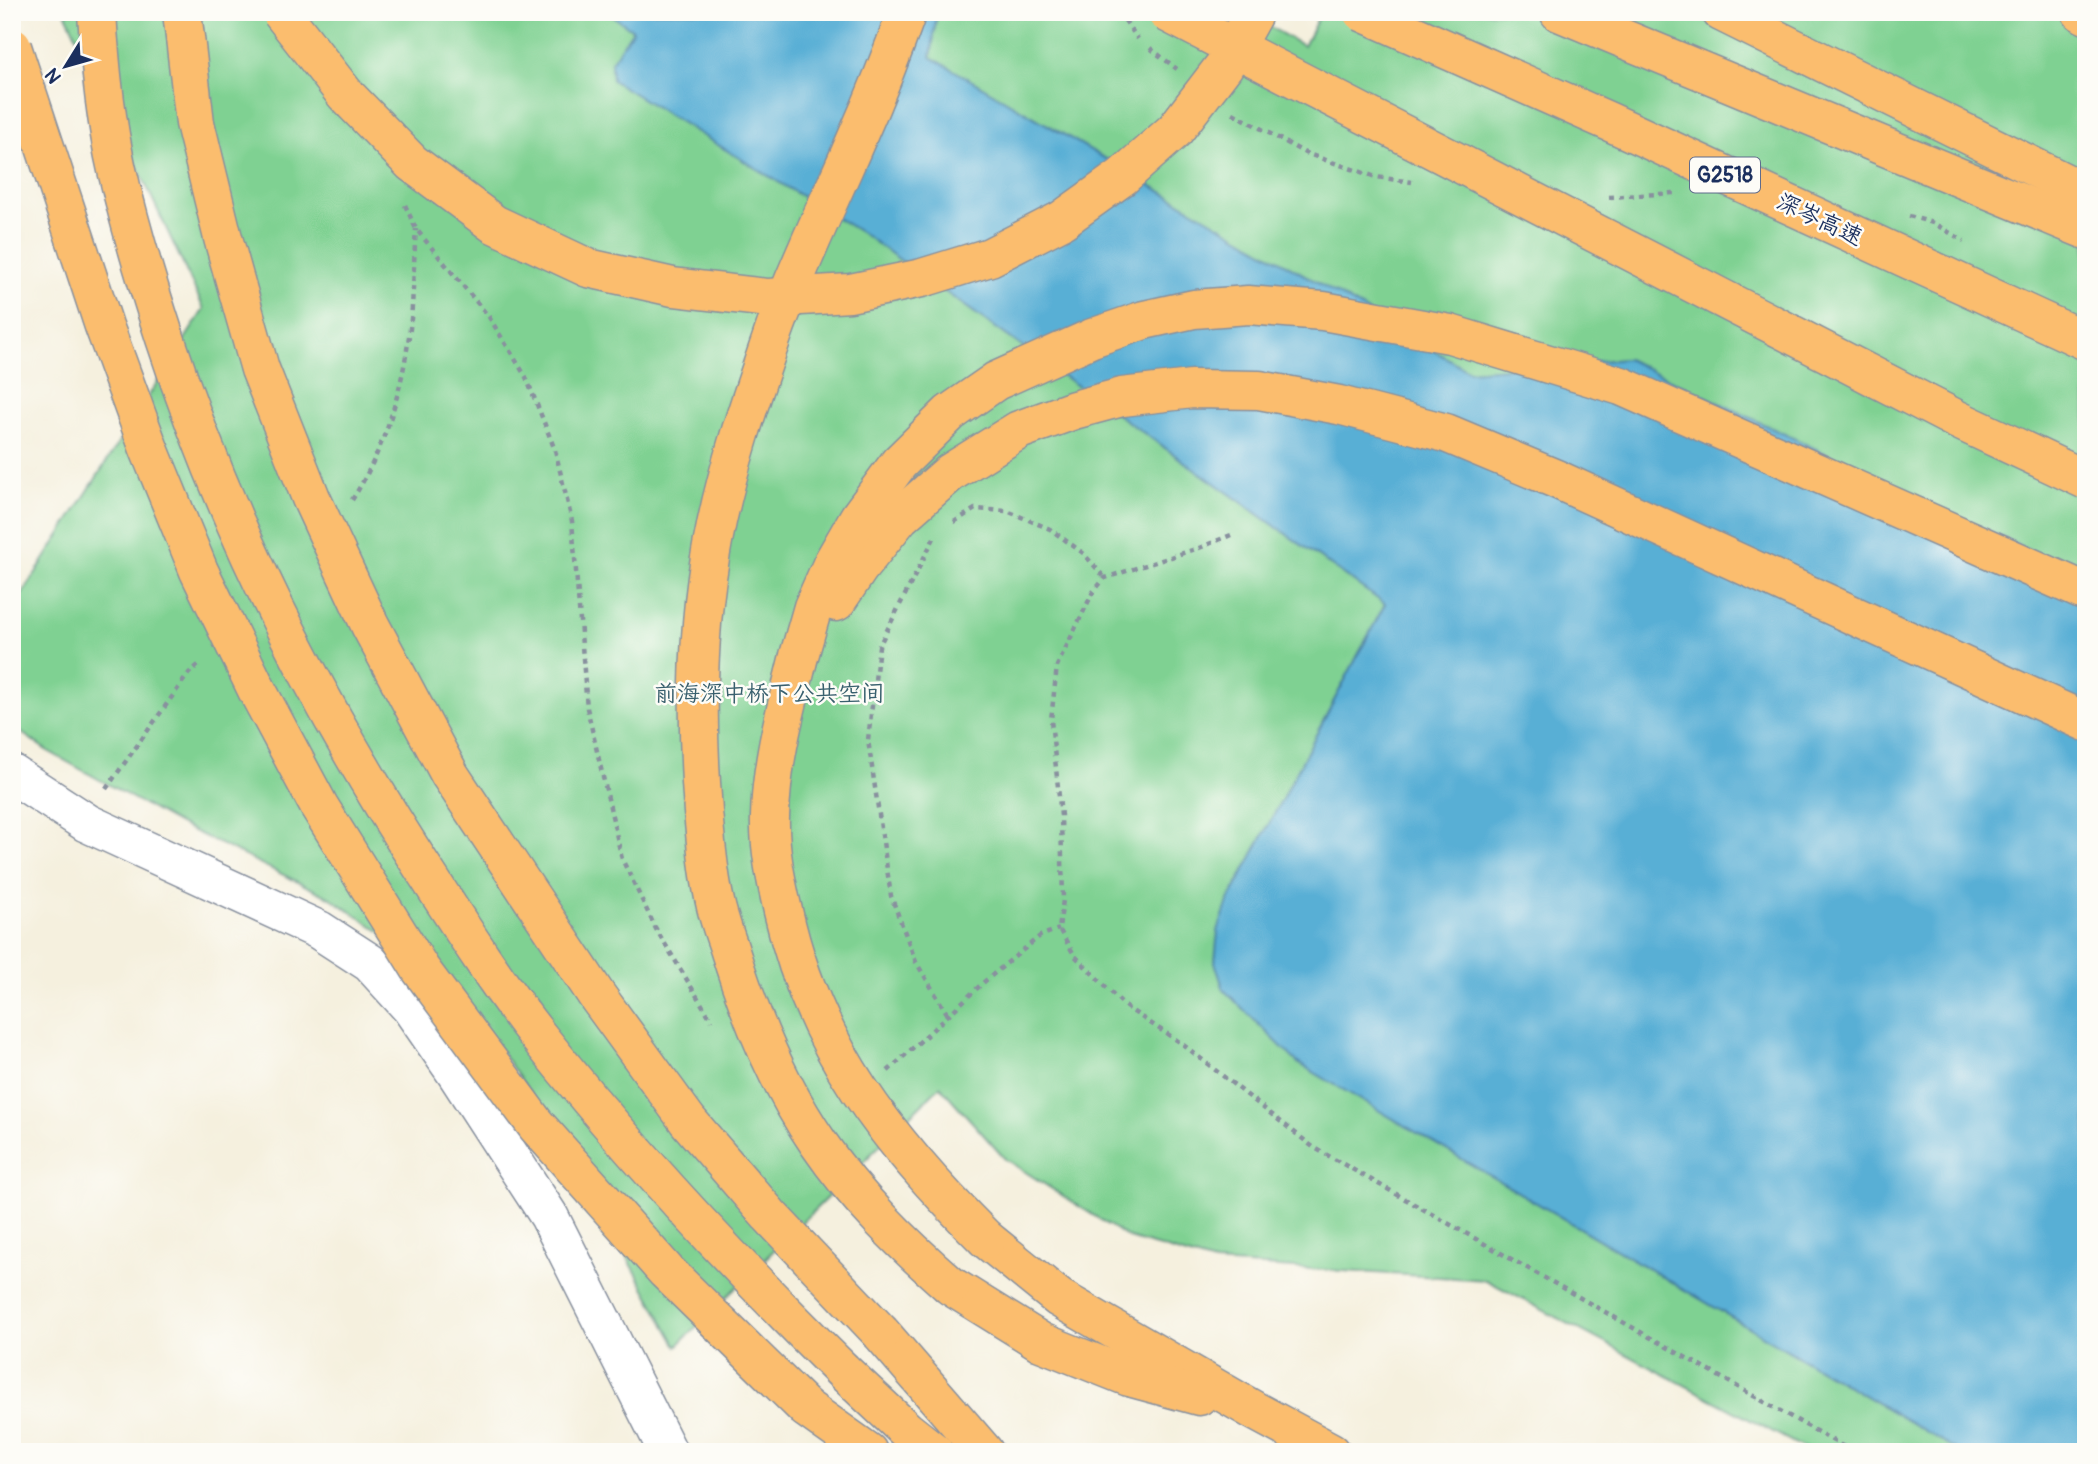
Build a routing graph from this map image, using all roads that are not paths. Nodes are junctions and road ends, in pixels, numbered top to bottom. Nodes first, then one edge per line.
1 (97, 12) edge
2 (182, 12) edge
3 (281, 12) edge
4 (907, 12) edge
5 (1166, 12) edge
6 (1254, 12) edge
7 (1362, 12) edge
8 (1559, 12) edge
9 (1721, 12) edge
10 (2081, 12) edge
11 (2086, 15) edge
12 (12, 47) edge
13 (2086, 193) edge
14 (2086, 230) edge
15 (2086, 341) edge
16 (2086, 480) edge
17 (2086, 592) edge
18 (799, 656) junction
19 (2086, 722) edge
20 (12, 774) edge
21 (1255, 1411) junction
22 (668, 1452) edge
23 (868, 1452) edge
24 (934, 1452) edge
25 (984, 1452) edge
26 (1331, 1452) edge

1 - 24 highway, bridge
2 - 25 highway, bridge
3 - 6 highway, bridge
4 - 21 highway, bridge
5 - 16 highway, bridge
7 - 15 highway, 深岑高速 / G2518, bridge
8 - 14 highway
9 - 13 highway
10 - 11 highway
12 - 23 highway, bridge
17 - 18 highway
18 - 19 highway
18 - 21 highway, bridge
20 - 22 street
21 - 26 highway

